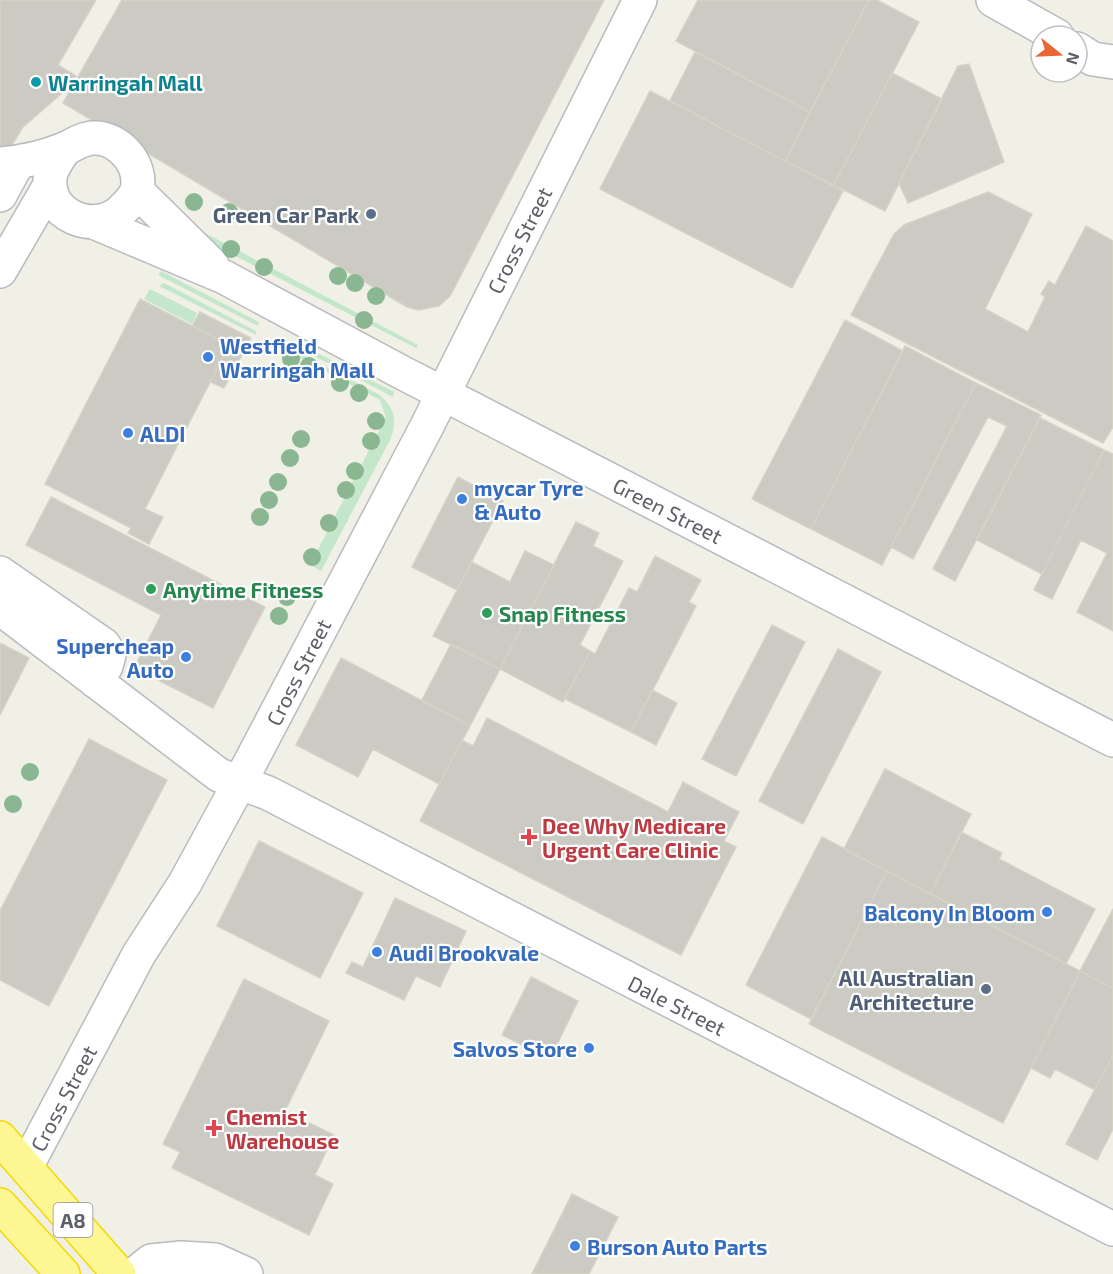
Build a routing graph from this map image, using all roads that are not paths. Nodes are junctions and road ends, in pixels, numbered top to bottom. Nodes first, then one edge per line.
1 (640, 0) edge
2 (993, 0) edge
3 (1035, 24) edge
4 (1089, 56) edge
5 (1113, 62) edge
6 (65, 149) junction
7 (9, 163) edge
8 (50, 185) junction
9 (137, 191) junction
10 (0, 195) edge
11 (96, 223) junction
12 (0, 272) edge
13 (224, 277) junction
14 (441, 393) junction
15 (0, 573) edge
16 (0, 608) edge
17 (95, 681) junction
18 (1113, 740) edge
19 (239, 784) junction
20 (0, 1138) edge
21 (26, 1167) junction
22 (1, 1205) edge
23 (1113, 1229) edge
24 (63, 1274) edge
25 (119, 1274) edge
26 (135, 1274) edge
27 (246, 1274) edge

1 - 14 street, Cross Street
2 - 3 street
4 - 5 street
6 - 7 street
6 - 8 street
6 - 9 street
7 - 10 street
8 - 11 street
8 - 12 street
9 - 11 street
9 - 13 street, Green Street
11 - 13 street, Green Street
13 - 14 street, Green Street
14 - 18 street, Green Street
14 - 19 street, Cross Street
15 - 17 street
16 - 17 street, Dale Street
17 - 19 street, Dale Street
19 - 21 street, Cross Street
19 - 23 street, Dale Street
20 - 21 highway, A8
21 - 22 highway, Cross Street
21 - 25 highway, A8
22 - 24 highway, A8
26 - 27 street

